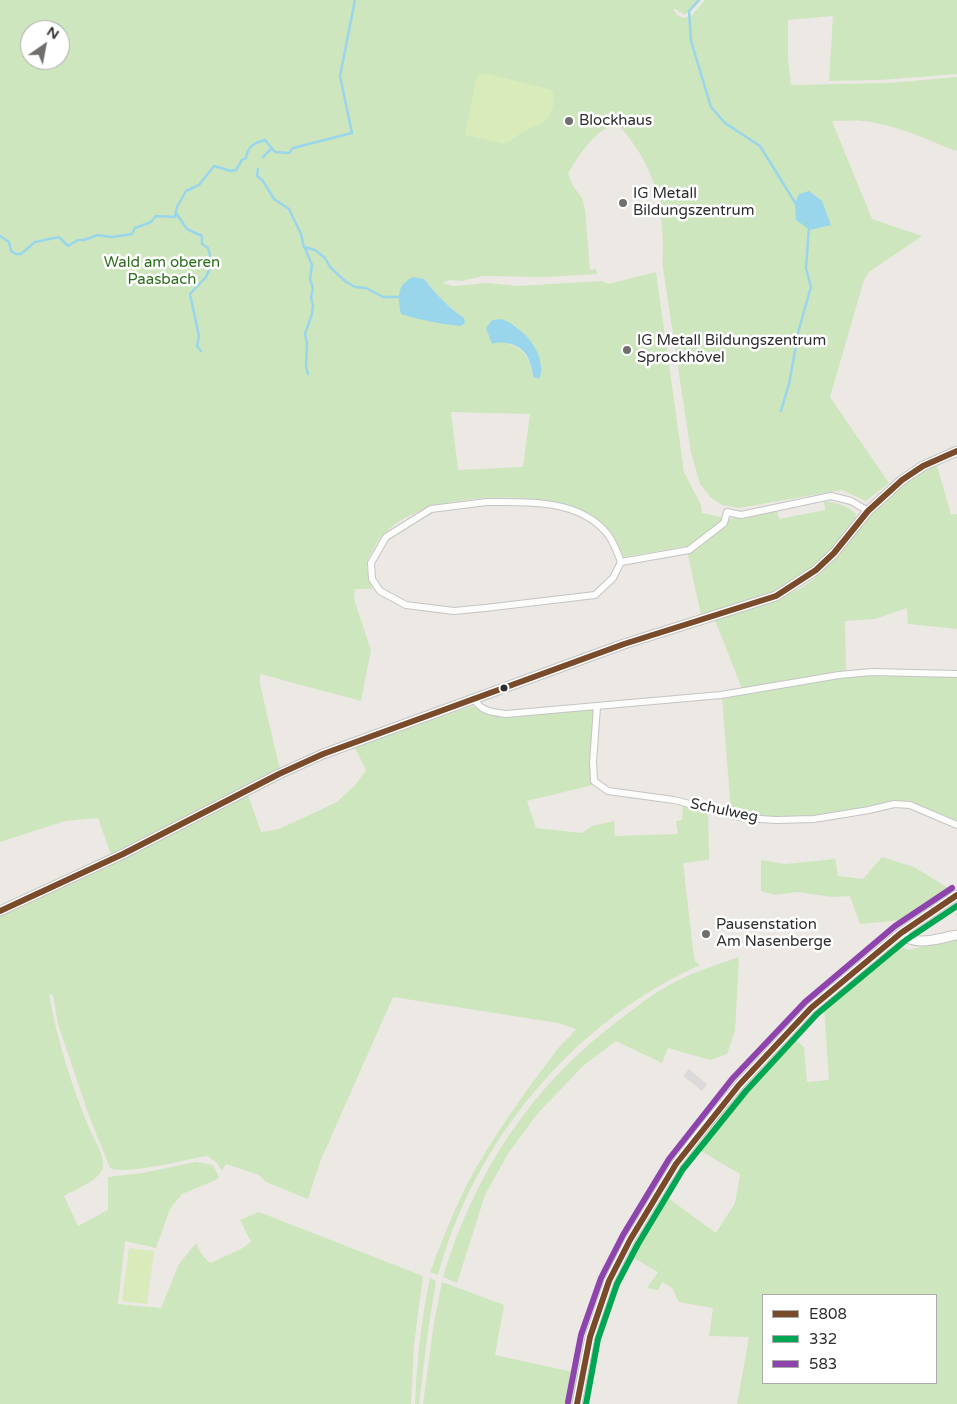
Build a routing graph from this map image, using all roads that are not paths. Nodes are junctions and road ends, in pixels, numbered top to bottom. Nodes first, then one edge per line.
1 (957, 451) edge
2 (868, 511) junction
3 (621, 562) junction
4 (957, 674) edge
5 (474, 699) junction
6 (597, 707) junction
7 (957, 826) edge
8 (957, 895) edge
9 (0, 911) edge
10 (901, 933) junction
11 (957, 934) edge
12 (577, 1404) edge

1 - 2 street
2 - 3 street
2 - 5 street
3 - 3 street
4 - 6 street
5 - 6 street
5 - 9 street
6 - 7 street, Schulweg
8 - 10 street
10 - 11 street
10 - 12 street

